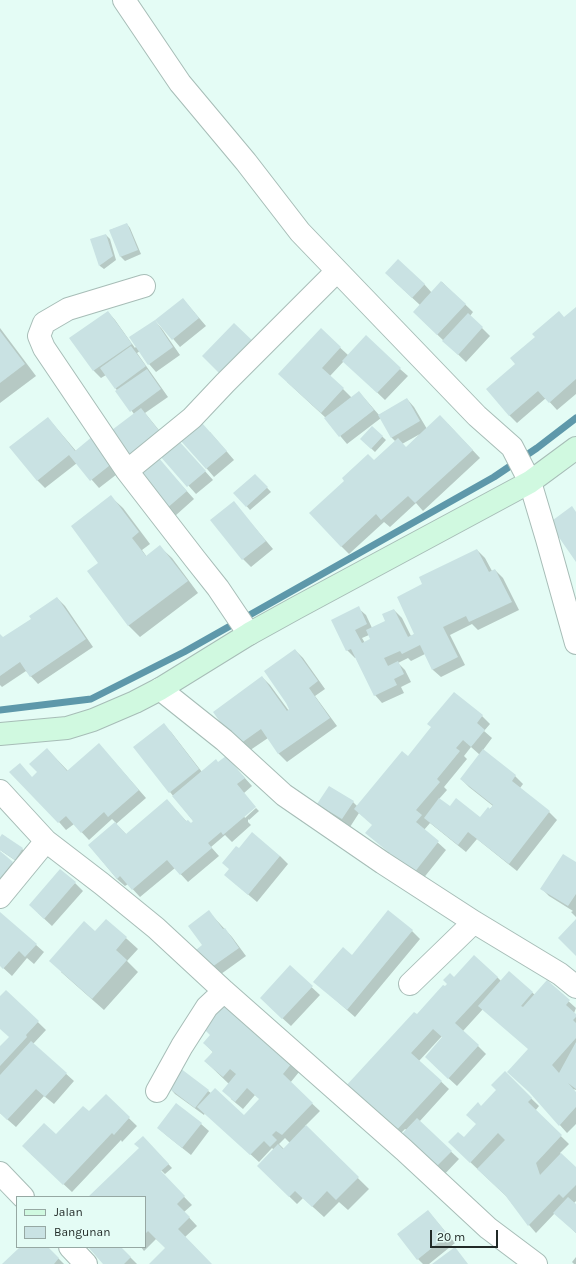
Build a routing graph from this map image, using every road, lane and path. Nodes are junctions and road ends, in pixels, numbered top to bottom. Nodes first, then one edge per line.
1 (124, 0) edge
2 (337, 271) junction
3 (144, 286) dead end
4 (576, 448) edge
5 (127, 470) junction
6 (526, 475) junction
7 (247, 630) junction
8 (576, 643) edge
9 (160, 689) junction
10 (0, 734) edge
11 (0, 791) edge
12 (46, 841) junction
13 (0, 896) edge
14 (474, 922) junction
15 (410, 984) dead end
16 (576, 987) edge
17 (224, 991) junction
18 (157, 1092) dead end
19 (0, 1172) edge
20 (22, 1196) edge
21 (71, 1248) edge
22 (86, 1264) edge
23 (536, 1264) edge

1 - 2 street
2 - 5 street
2 - 6 street
3 - 5 street
4 - 6 main road
5 - 7 street
6 - 7 main road
6 - 8 street
7 - 9 main road
9 - 10 main road
9 - 14 street
11 - 12 street
12 - 13 street
12 - 17 street
14 - 15 street
14 - 16 street
17 - 18 street
17 - 23 street
19 - 20 street
21 - 22 street

